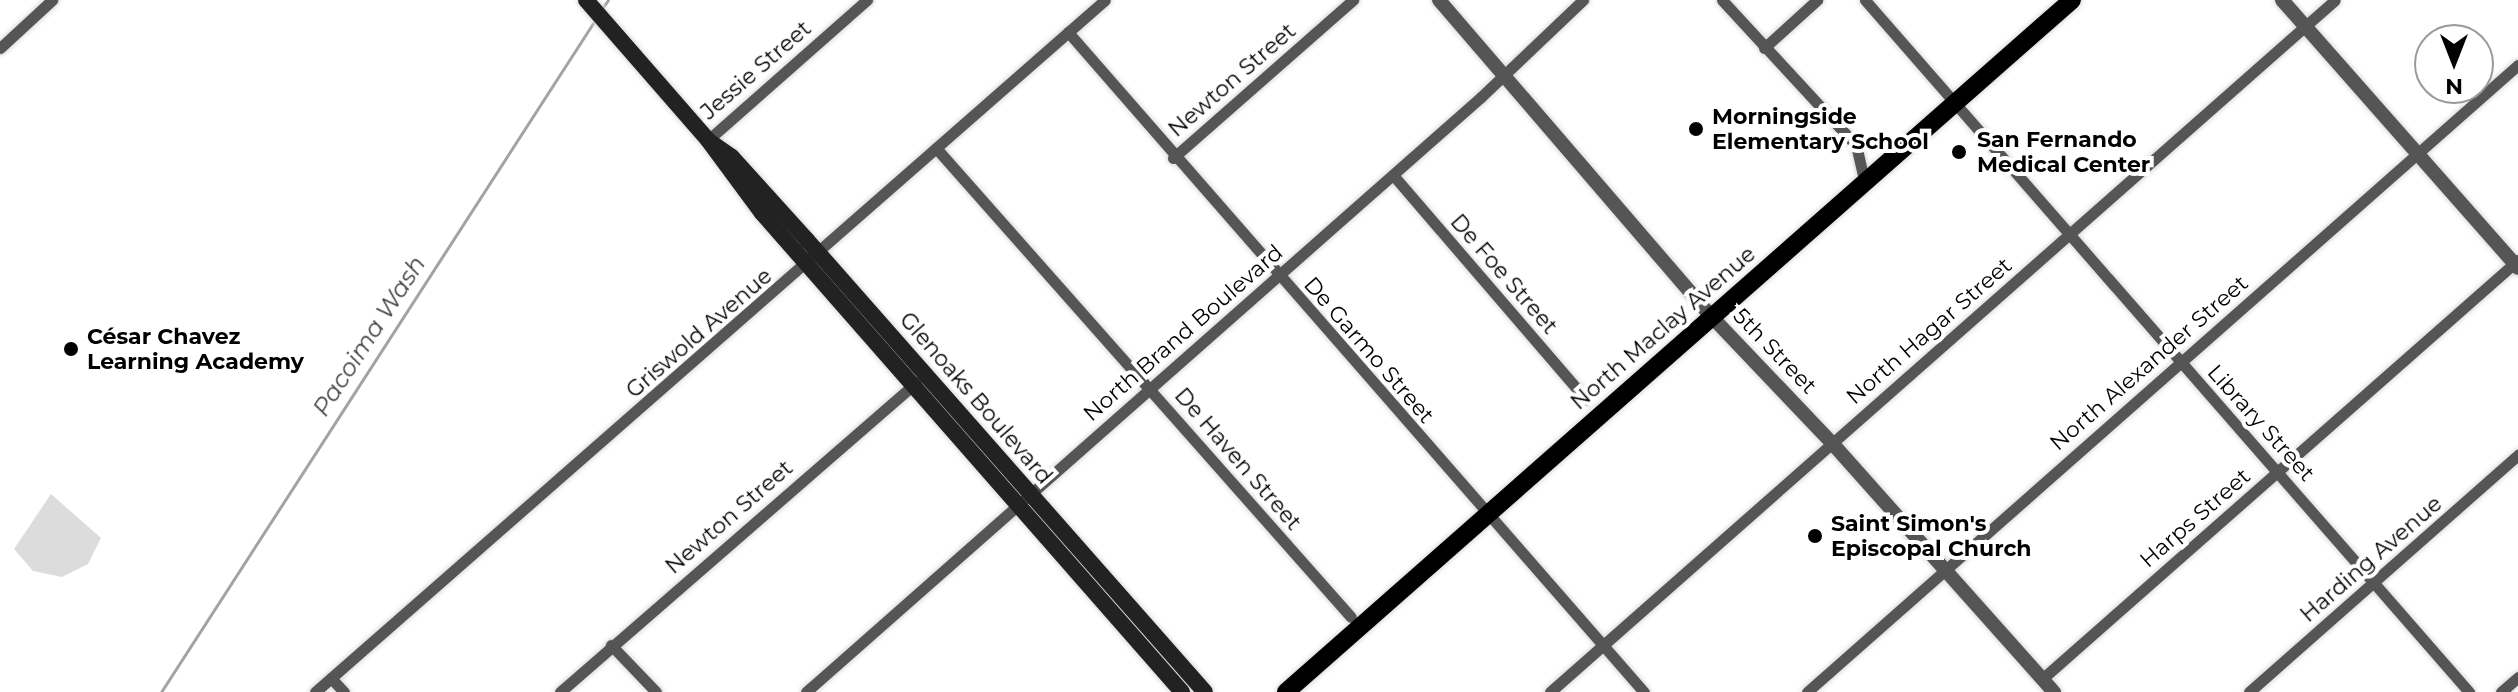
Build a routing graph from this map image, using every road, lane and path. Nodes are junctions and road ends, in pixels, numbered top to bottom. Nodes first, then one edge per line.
1 (52, 0) edge
2 (586, 0) edge
3 (867, 0) edge
4 (1105, 0) edge
5 (1353, 0) edge
6 (1439, 0) edge
7 (1583, 0) edge
8 (1722, 0) edge
9 (1817, 0) edge
10 (1865, 0) edge
11 (2072, 0) edge
12 (2282, 0) edge
13 (2335, 0) edge
14 (2305, 26) junction
15 (1068, 32) junction
16 (0, 48) edge
17 (1764, 48) junction
18 (2518, 65) edge
19 (1503, 71) junction
20 (1954, 104) junction
21 (708, 140) junction
22 (936, 148) junction
23 (2417, 153) junction
24 (1173, 158) junction
25 (1393, 175) junction
26 (1865, 183) junction
27 (2068, 236) junction
28 (814, 259) junction
29 (2517, 263) edge
30 (1277, 276) junction
31 (1711, 316) junction
32 (2180, 363) junction
33 (919, 379) junction
34 (1150, 389) junction
35 (1586, 399) dead end
36 (1832, 443) junction
37 (2518, 455) edge
38 (2278, 471) junction
39 (1024, 499) junction
40 (1487, 515) junction
41 (1945, 570) junction
42 (2373, 583) junction
43 (1351, 617) dead end
44 (611, 645) junction
45 (1602, 645) junction
46 (2518, 677) edge
47 (331, 678) junction
48 (2042, 679) junction
49 (315, 692) edge
50 (344, 692) edge
51 (560, 692) edge
52 (656, 692) edge
53 (806, 692) edge
54 (1182, 692) edge
55 (1205, 692) edge
56 (1286, 692) edge
57 (1550, 692) edge
58 (1644, 692) edge
59 (1807, 692) edge
60 (2054, 692) edge
61 (2249, 692) edge
62 (2469, 692) edge
63 (2501, 692) edge

1 - 16 street
2 - 21 main road, Glenoaks Boulevard
3 - 21 street, Jessie Street
4 - 15 street, Griswold Avenue
5 - 24 street, Newton Street
6 - 19 street, 5th Street
7 - 19 street, North Brand Boulevard
8 - 17 street
9 - 17 street
10 - 20 street, Library Street
11 - 20 main road, North Maclay Avenue
12 - 14 street
13 - 14 street, North Hagar Street
14 - 23 street
14 - 27 street, North Hagar Street
15 - 22 street, Griswold Avenue
15 - 24 street, De Garmo Street
17 - 26 street
18 - 23 street, North Alexander Street
19 - 25 street, North Brand Boulevard
19 - 31 street, 5th Street
20 - 26 main road, North Maclay Avenue
20 - 27 street, Library Street
21 - 28 main road, Glenoaks Boulevard
22 - 28 street, Griswold Avenue
22 - 34 street, De Haven Street
23 - 29 street
23 - 32 street, North Alexander Street
24 - 30 street, De Garmo Street
25 - 30 street, North Brand Boulevard
25 - 35 street, De Foe Street
26 - 31 main road, North Maclay Avenue
27 - 32 street, Library Street
27 - 36 street, North Hagar Street
28 - 33 main road, Glenoaks Boulevard
28 - 47 street, Griswold Avenue
29 - 38 street, Harps Street
30 - 34 street, North Brand Boulevard
30 - 40 street, De Garmo Street
31 - 36 street, 5th Street
31 - 40 main road, North Maclay Avenue
32 - 38 street, Library Street
32 - 41 street, North Alexander Street
33 - 39 main road, Glenoaks Boulevard
33 - 44 street, Newton Street
34 - 39 street, North Brand Boulevard
34 - 43 street, De Haven Street
36 - 41 street, 5th Street
36 - 45 street, North Hagar Street
37 - 42 street, Harding Avenue
38 - 42 street, Library Street
38 - 48 street, Harps Street
39 - 53 street, North Brand Boulevard
39 - 54 main road, Glenoaks Boulevard
39 - 55 main road, Glenoaks Boulevard
40 - 45 street, De Garmo Street
40 - 56 main road, North Maclay Avenue
41 - 48 street, 5th Street
41 - 59 street, North Alexander Street
42 - 61 street, Harding Avenue
42 - 62 street, Library Street
44 - 51 street, Newton Street
44 - 52 street
45 - 57 street, North Hagar Street
45 - 58 street, De Garmo Street
46 - 63 street
47 - 49 street, Griswold Avenue
47 - 50 street
48 - 60 street, 5th Street

